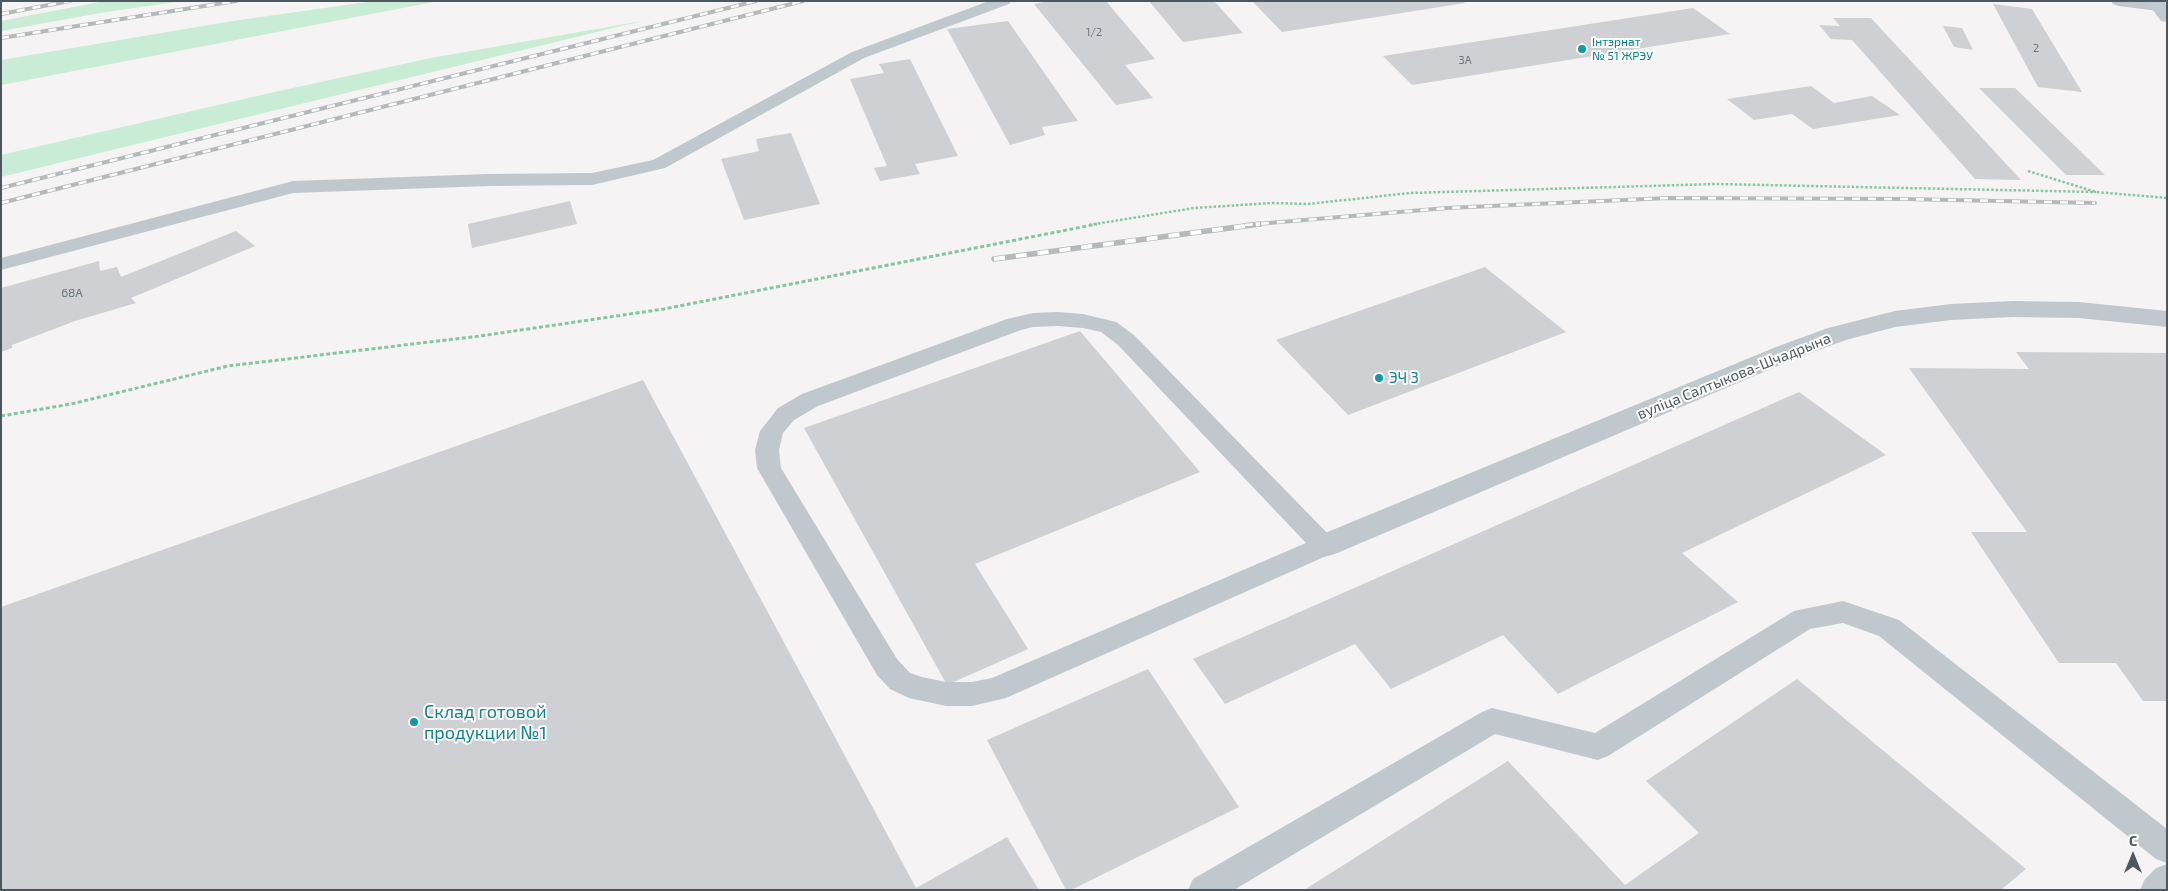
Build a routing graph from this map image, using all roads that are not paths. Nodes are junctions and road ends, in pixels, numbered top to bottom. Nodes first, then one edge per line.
1 (1004, 1) edge
2 (2118, 1) edge
3 (2160, 8) edge
4 (1, 264) edge
5 (2167, 319) edge
6 (1324, 546) junction
7 (2167, 848) edge
8 (2167, 879) edge
9 (1204, 890) edge
10 (2156, 890) edge

1 - 4 lane
2 - 3 lane
5 - 6 street, вуліца Салтыкова-Шчадрына
6 - 6 lane
7 - 9 lane
8 - 10 lane

